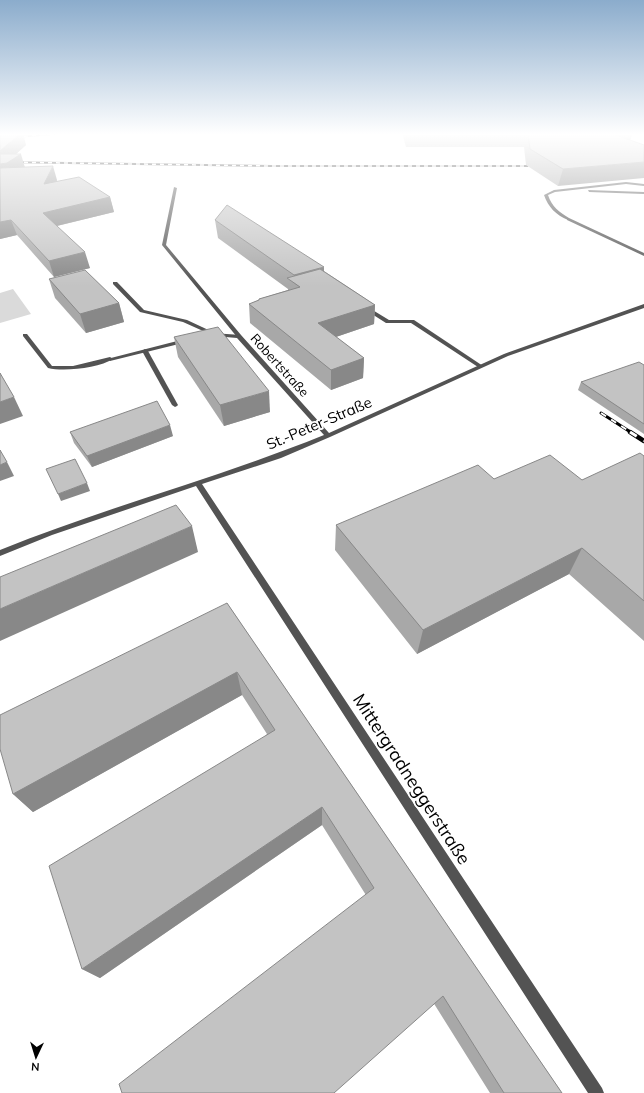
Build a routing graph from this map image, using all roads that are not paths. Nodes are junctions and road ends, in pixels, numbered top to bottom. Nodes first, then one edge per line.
1 (618, 184) edge
2 (175, 188) dead end
3 (576, 189) junction
4 (644, 193) edge
5 (644, 254) edge
6 (115, 283) dead end
7 (362, 305) edge
8 (644, 306) edge
9 (215, 334) junction
10 (25, 335) dead end
11 (238, 336) junction
12 (200, 337) edge
13 (193, 339) edge
14 (145, 351) junction
15 (480, 366) junction
16 (175, 405) dead end
17 (328, 436) junction
18 (198, 483) junction
19 (0, 553) edge
20 (597, 1093) edge

1 - 3 street
2 - 11 street
3 - 4 street
3 - 5 street
6 - 9 street
7 - 15 street
8 - 15 street, St.-Peter-Straße
9 - 11 street, Robertstraße
9 - 12 street, Robertstraße
10 - 14 street
11 - 17 street, Robertstraße
13 - 14 street
14 - 16 street
15 - 17 street, St.-Peter-Straße
17 - 18 street, St.-Peter-Straße
18 - 19 street, St.-Peter-Straße
18 - 20 street, Mittergradneggerstraße

